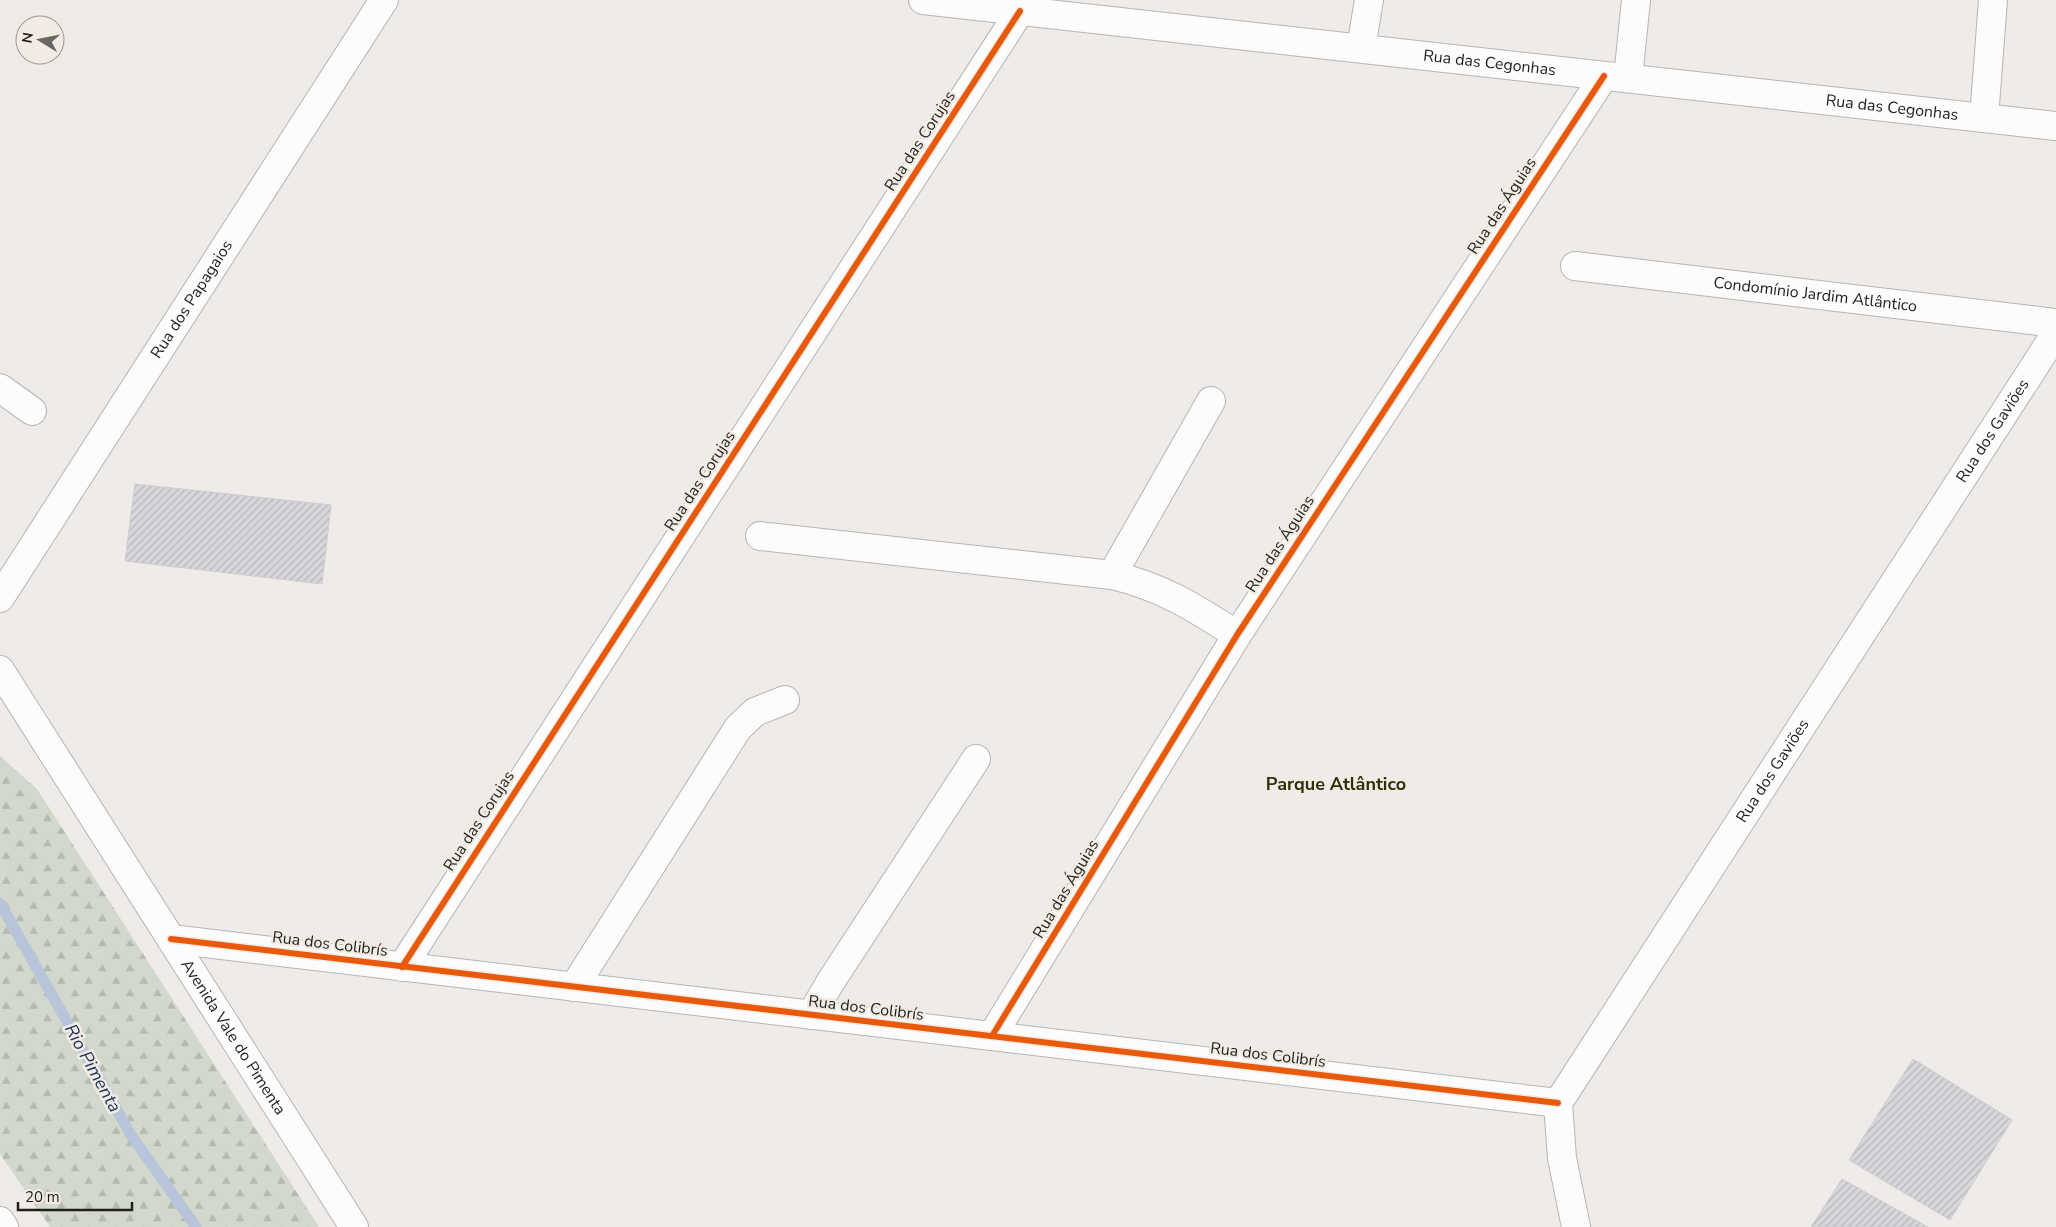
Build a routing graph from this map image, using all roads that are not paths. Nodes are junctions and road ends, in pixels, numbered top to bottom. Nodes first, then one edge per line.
1 (384, 0) edge
2 (923, 0) edge
3 (1369, 0) edge
4 (1636, 0) edge
5 (1993, 0) edge
6 (1020, 11) junction
7 (1361, 48) junction
8 (1616, 77) junction
9 (1984, 118) junction
10 (2056, 126) edge
11 (1576, 266) dead end
12 (2056, 322) edge
13 (2056, 333) edge
14 (0, 388) edge
15 (1211, 401) dead end
16 (32, 411) dead end
17 (760, 536) dead end
18 (1112, 575) junction
19 (0, 598) edge
20 (1237, 635) junction
21 (0, 670) edge
22 (785, 700) dead end
23 (976, 759) dead end
24 (171, 939) junction
25 (402, 967) junction
26 (574, 986) junction
27 (811, 1015) junction
28 (992, 1036) junction
29 (1558, 1103) junction
30 (0, 1221) edge
31 (4, 1227) edge
32 (354, 1227) edge
33 (1576, 1227) edge

1 - 19 street, Rua dos Papagaios
2 - 6 street, Rua das Cegonhas
3 - 7 street
4 - 8 street
5 - 9 street
6 - 7 street, Rua das Cegonhas
6 - 25 street, Rua das Corujas
7 - 8 street, Rua das Cegonhas
8 - 9 street, Rua das Cegonhas
8 - 20 street, Rua das Águias
9 - 10 street, Rua das Cegonhas
11 - 12 street, Condomínio Jardim Atlântico
13 - 29 street, Rua dos Gaviões
14 - 16 street
15 - 18 street
17 - 18 street
18 - 20 street
20 - 28 street, Rua das Águias
21 - 24 street, Avenida Vale do Pimenta
22 - 26 street
23 - 27 street
24 - 25 street, Rua dos Colibrís
24 - 32 street, Avenida Vale do Pimenta
25 - 26 street, Rua dos Colibrís
26 - 27 street, Rua dos Colibrís
27 - 28 street, Rua dos Colibrís
28 - 29 street, Rua dos Colibrís
29 - 33 street
30 - 31 street

